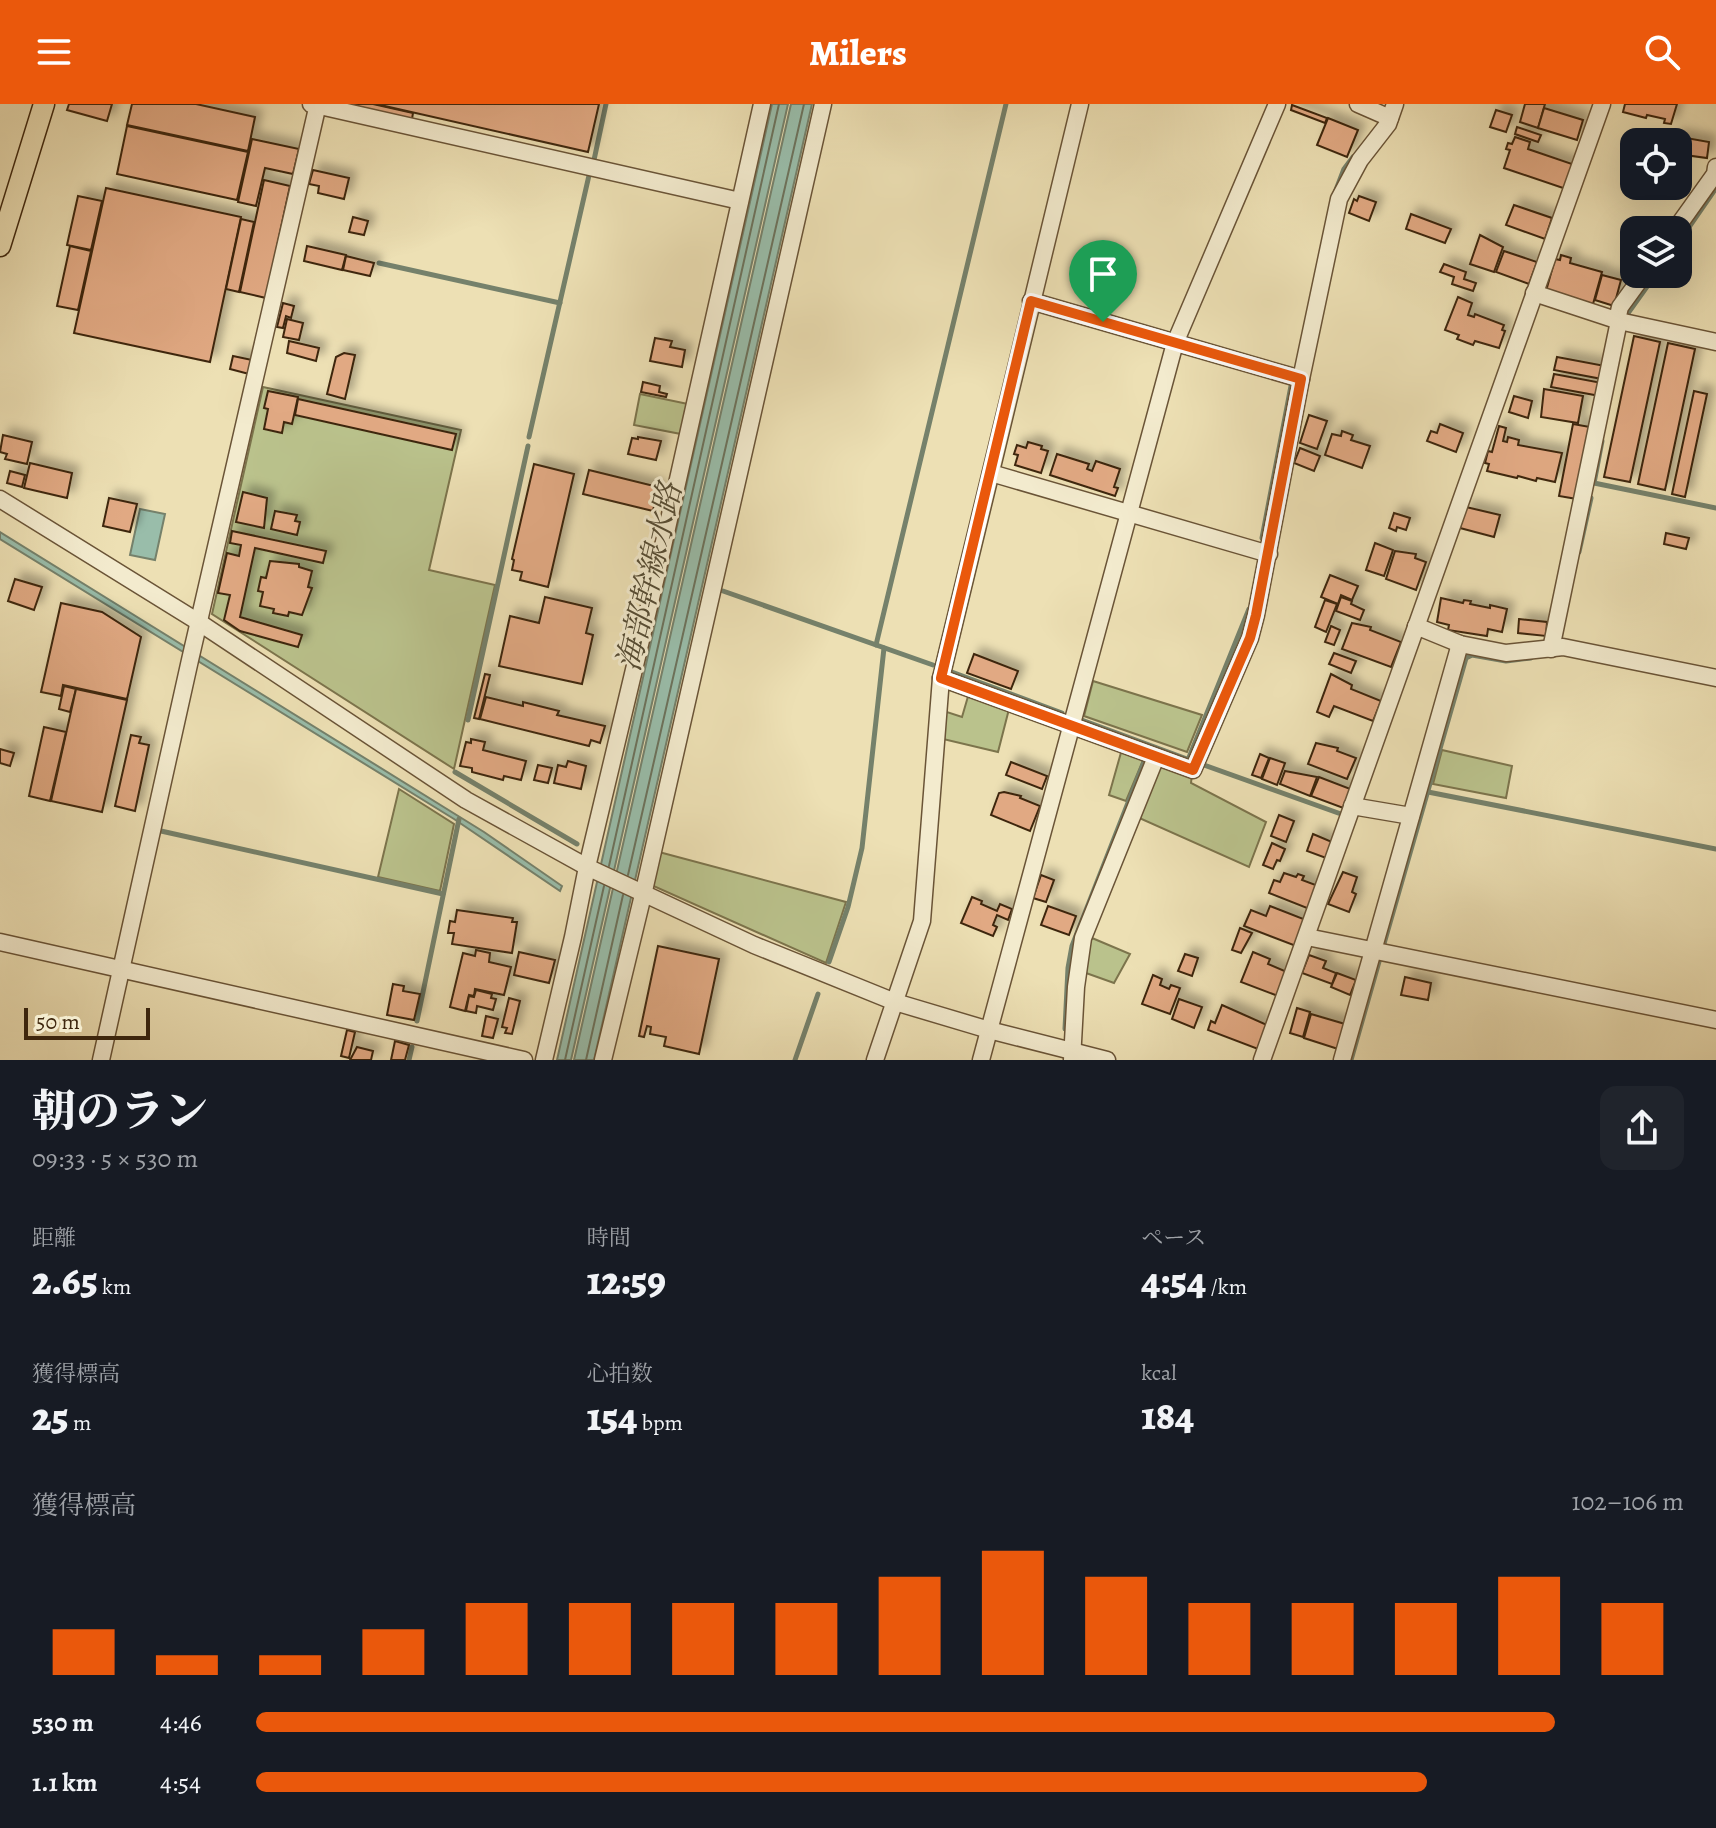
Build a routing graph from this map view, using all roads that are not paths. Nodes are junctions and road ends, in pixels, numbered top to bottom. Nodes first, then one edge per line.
1 (44, 104) edge
2 (315, 104) edge
3 (762, 104) edge
4 (823, 104) edge
5 (1080, 104) edge
6 (1277, 104) edge
7 (1358, 104) edge
8 (1602, 104) edge
9 (1393, 111) edge
10 (1716, 167) edge
11 (740, 201) junction
12 (1685, 216) edge
13 (0, 246) edge
14 (1634, 288) edge
15 (1534, 293) junction
16 (1031, 301) junction
17 (1618, 320) junction
18 (1716, 342) edge
19 (1175, 343) junction
20 (1301, 379) junction
21 (991, 473) junction
22 (0, 499) edge
23 (1128, 512) junction
24 (1269, 554) junction
25 (200, 623) junction
26 (1416, 626) junction
27 (1460, 644) junction
28 (1551, 649) junction
29 (941, 678) junction
30 (1716, 678) edge
31 (1071, 727) junction
32 (1156, 757) junction
33 (1352, 806) junction
34 (1411, 816) junction
35 (590, 868) junction
36 (643, 895) junction
37 (1307, 937) junction
38 (0, 942) edge
39 (1373, 951) junction
40 (121, 969) junction
41 (895, 1002) junction
42 (1716, 1020) edge
43 (989, 1030) junction
44 (1072, 1056) edge
45 (101, 1060) edge
46 (524, 1060) edge
47 (544, 1060) edge
48 (603, 1060) edge
49 (875, 1060) edge
50 (981, 1060) edge
51 (1107, 1060) edge
52 (1262, 1060) edge
53 (1342, 1060) edge

1 - 13 main road
2 - 11 street
2 - 25 street
3 - 11 street
4 - 36 street
5 - 16 street
6 - 19 street
7 - 9 street
8 - 15 street
9 - 20 street
10 - 12 street
11 - 35 street
14 - 17 street
15 - 17 street
15 - 26 street
16 - 19 street
16 - 21 street
17 - 18 street
17 - 28 street
19 - 20 street
19 - 23 street
20 - 24 street
21 - 23 street
21 - 29 street
22 - 25 street
23 - 24 street
23 - 31 street
24 - 32 street
25 - 35 street
25 - 40 street
26 - 27 street
26 - 33 street
27 - 28 street
27 - 34 street
28 - 30 street
29 - 31 street
29 - 41 street
31 - 32 street
31 - 43 street
32 - 44 street
33 - 34 street
33 - 37 street
34 - 39 street
35 - 36 street
35 - 47 street
36 - 41 street
36 - 48 street
37 - 39 street
37 - 52 street
38 - 40 street
39 - 42 street
39 - 53 street
40 - 45 street
40 - 46 street
41 - 43 street
41 - 49 street
43 - 44 street
43 - 50 street
44 - 51 street

